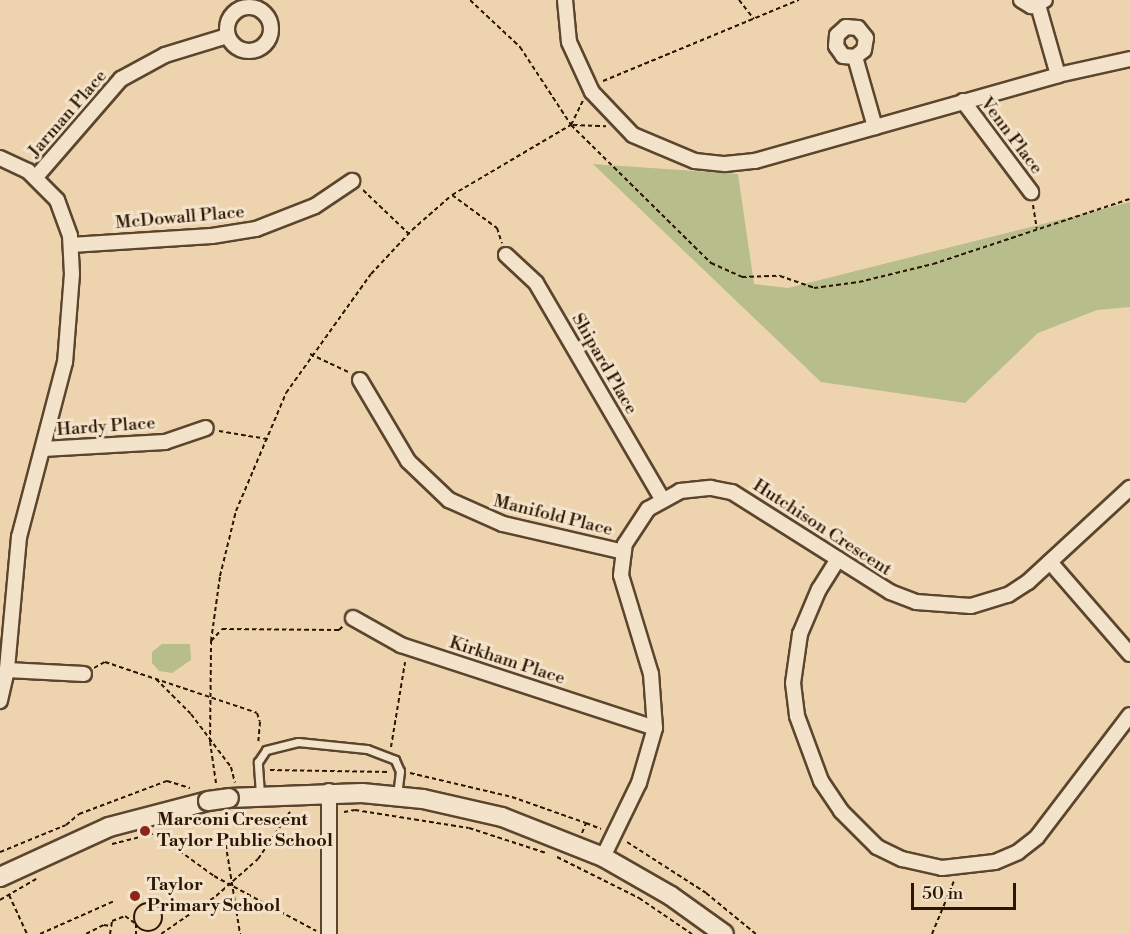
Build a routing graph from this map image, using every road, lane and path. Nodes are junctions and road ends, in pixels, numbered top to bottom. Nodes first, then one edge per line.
1 (470, 0) edge
2 (565, 0) edge
3 (738, 0) edge
4 (799, 0) edge
5 (1021, 0) edge
6 (1042, 3) edge
7 (754, 19) junction
8 (227, 36) dead end
9 (855, 57) dead end
10 (1130, 59) edge
11 (1058, 75) junction
12 (589, 87) junction
13 (963, 101) junction
14 (571, 125) junction
15 (624, 127) junction
16 (875, 127) junction
17 (0, 158) edge
18 (36, 177) junction
19 (352, 181) joint
20 (1031, 192) joint
21 (452, 195) junction
22 (1130, 199) edge
23 (1037, 229) junction
24 (409, 234) junction
25 (71, 245) junction
26 (506, 255) joint
27 (310, 354) junction
28 (360, 380) joint
29 (206, 428) joint
30 (267, 439) junction
31 (43, 449) junction
32 (1130, 488) edge
33 (662, 499) junction
34 (624, 552) junction
35 (838, 559) junction
36 (1050, 562) junction
37 (352, 618) joint
38 (211, 640) junction
39 (407, 647) junction
40 (1130, 654) edge
41 (7, 670) junction
42 (84, 674) joint
43 (156, 680) junction
44 (210, 698) junction
45 (0, 701) edge
46 (1130, 715) edge
47 (655, 728) junction
48 (210, 739) junction
49 (396, 749) dead end
50 (254, 751) dead end
51 (408, 763) dead end
52 (258, 771) junction
53 (399, 772) junction
54 (411, 774) junction
55 (329, 791) junction
56 (260, 794) junction
57 (397, 796) junction
58 (214, 797) junction
59 (299, 812) dead end
60 (328, 813) junction
61 (586, 823) dead end
62 (155, 833) dead end
63 (0, 852) edge
64 (603, 857) junction
65 (959, 868) junction
66 (0, 877) edge
67 (41, 877) dead end
68 (231, 883) junction
69 (9, 895) junction
70 (0, 900) edge
71 (114, 901) dead end
72 (136, 924) junction
73 (110, 926) junction
74 (27, 934) edge
75 (40, 934) edge
76 (86, 934) edge
77 (110, 934) edge
78 (136, 934) edge
79 (161, 934) edge
80 (240, 934) edge
81 (329, 934) edge
82 (692, 934) edge
83 (724, 934) edge
84 (932, 934) edge

1 - 14 path
2 - 12 street
3 - 7 path
4 - 7 path
5 - 6 street
6 - 11 street
7 - 12 path
8 - 18 street, Jarman Place
9 - 16 street
10 - 11 street
11 - 13 street
12 - 14 path
12 - 15 street
13 - 16 street
13 - 20 street, Venn Place
14 - 15 path
14 - 21 path
14 - 23 path
15 - 16 street
17 - 18 street
18 - 25 street
19 - 24 path
19 - 25 street, McDowall Place
20 - 23 path
21 - 24 path
21 - 26 path
22 - 23 path
24 - 27 path
25 - 31 street
26 - 33 street, Shipard Place
27 - 28 path
27 - 30 path
28 - 34 street, Manifold Place
29 - 30 path
29 - 31 street, Hardy Place
30 - 38 path
31 - 41 street
32 - 36 street, Hutchison Crescent
33 - 34 street, Hutchison Crescent
33 - 35 street, Hutchison Crescent
34 - 47 street, Hutchison Crescent
35 - 36 street, Hutchison Crescent
35 - 65 street
36 - 40 street
37 - 38 path
37 - 39 street, Kirkham Place
38 - 44 path
39 - 47 street, Kirkham Place
39 - 49 path
41 - 42 street
41 - 45 street
42 - 43 path
43 - 44 path
43 - 48 path
44 - 48 path
44 - 50 path
46 - 65 street
47 - 64 street, Hutchison Crescent
48 - 52 path
48 - 58 path
51 - 54 path
52 - 53 path
52 - 53 lane
52 - 56 lane
53 - 54 path
53 - 57 lane
54 - 61 path
55 - 56 street
55 - 57 street
55 - 60 street
56 - 58 street
57 - 64 street
58 - 63 path
58 - 66 street
58 - 68 path
59 - 68 path
60 - 81 street
60 - 82 path
62 - 68 path
64 - 83 street
65 - 84 path
67 - 69 path
68 - 79 path
68 - 80 path
68 - 81 path
69 - 70 path
69 - 74 path
71 - 75 path
72 - 72 path
72 - 73 path
72 - 78 path
73 - 76 path
73 - 77 path

